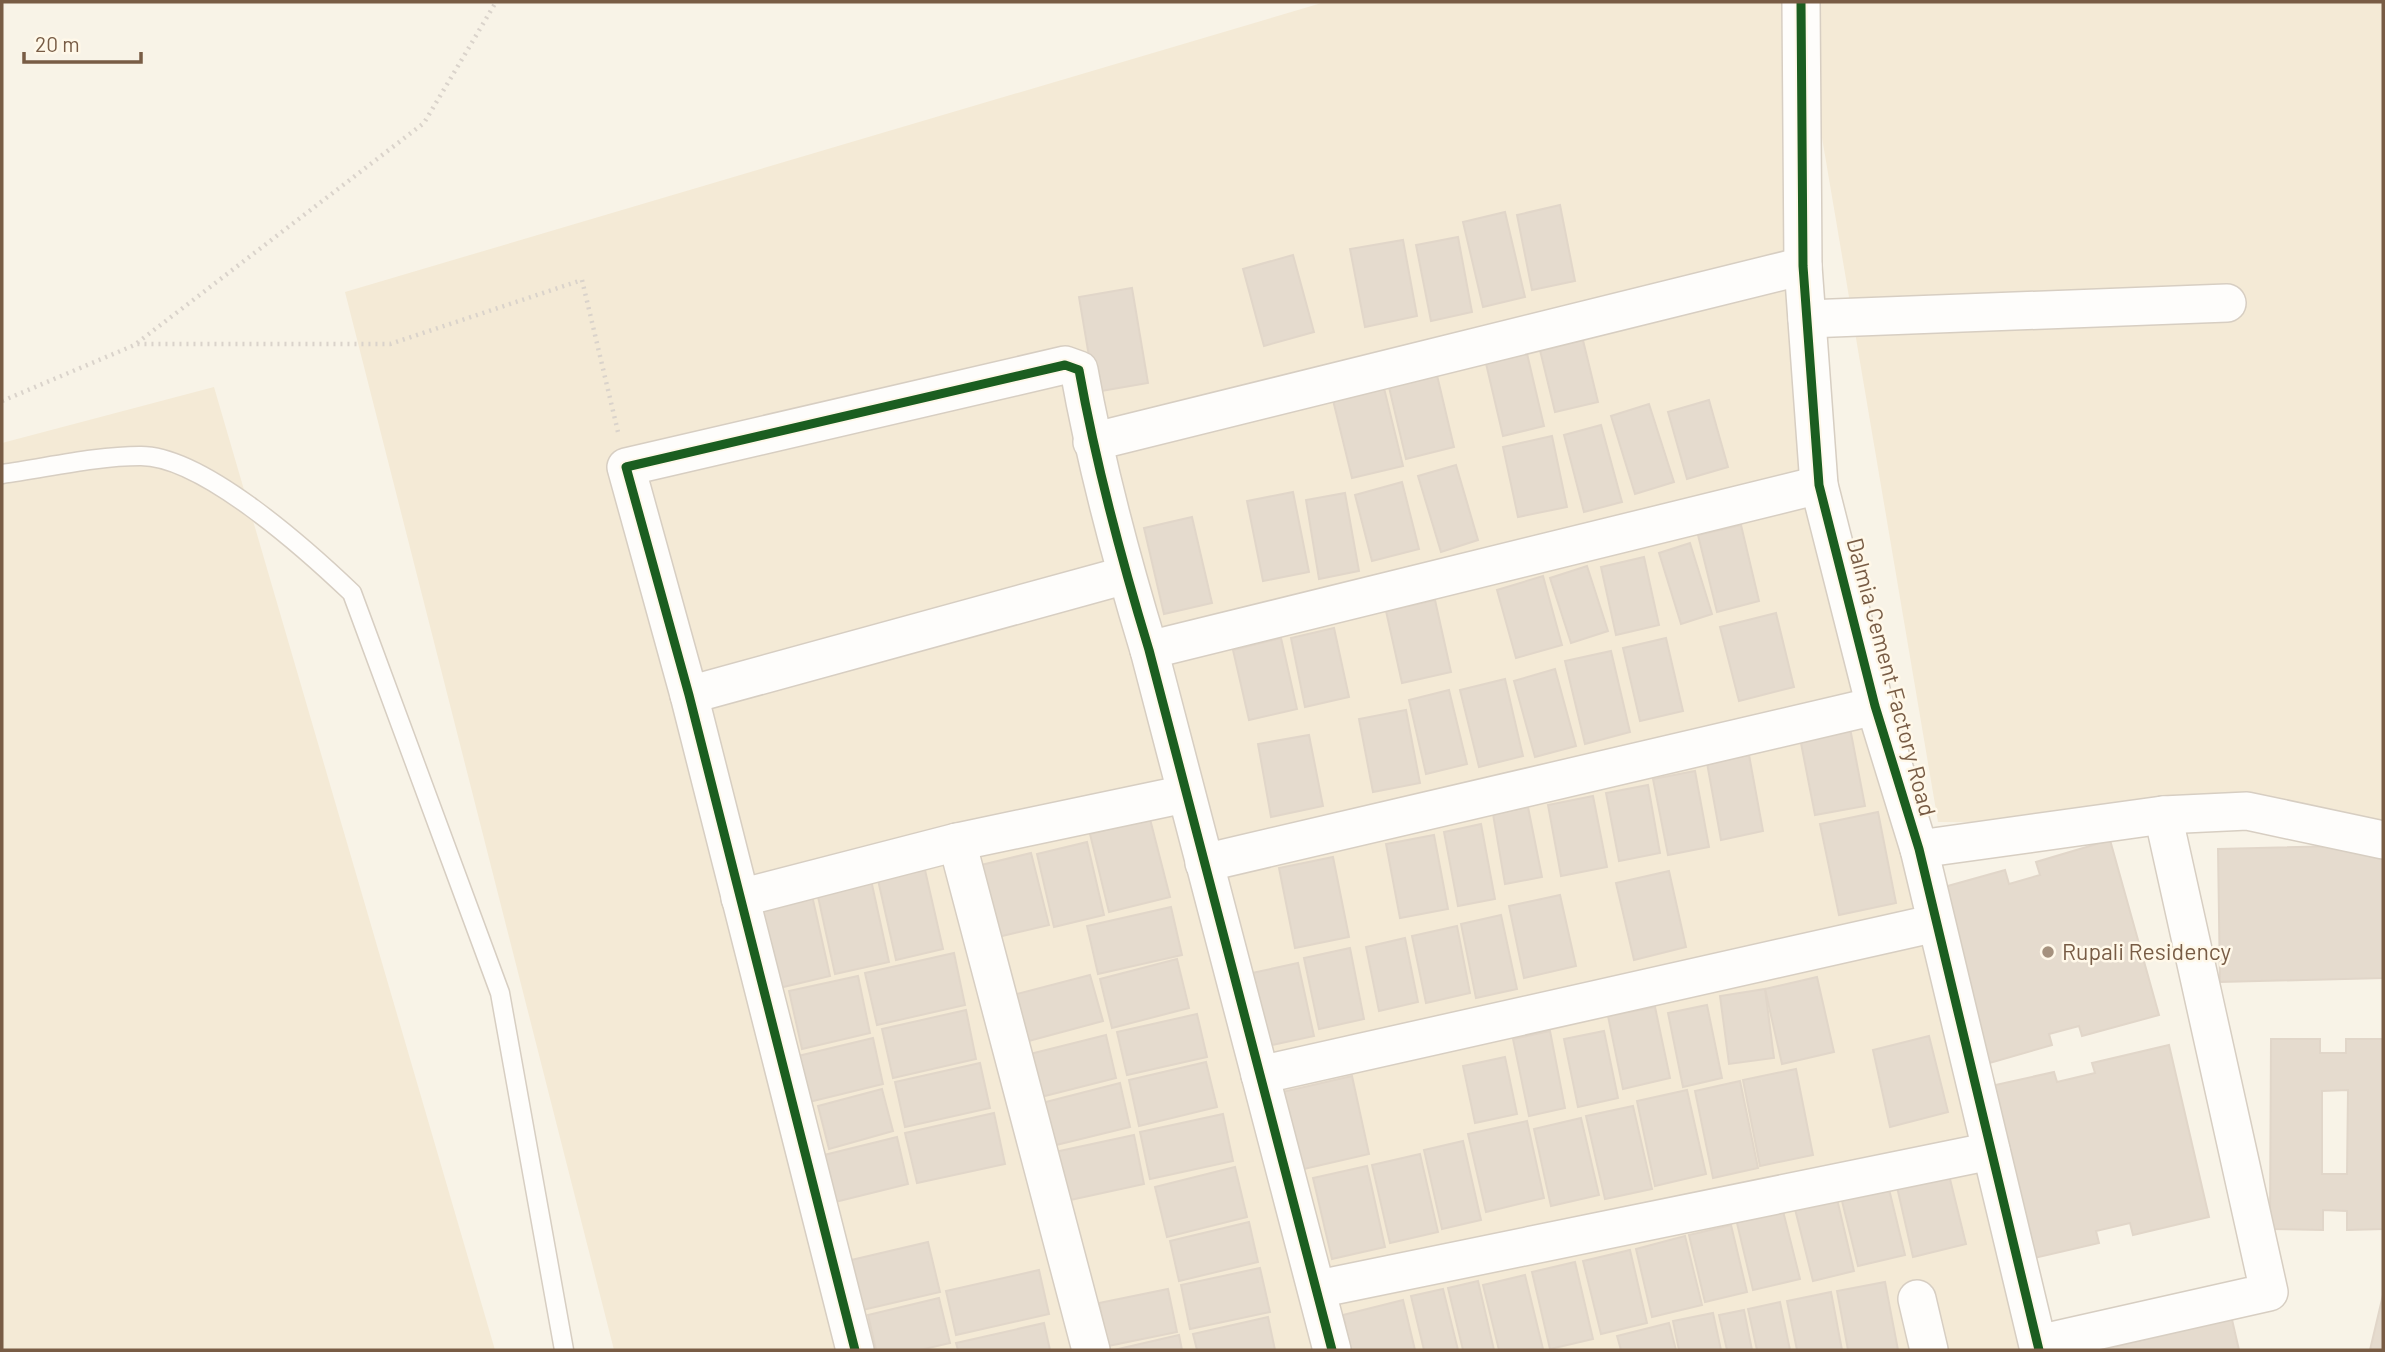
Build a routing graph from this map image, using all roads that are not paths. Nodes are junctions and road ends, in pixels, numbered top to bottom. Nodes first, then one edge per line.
1 (1801, 2) edge
2 (1803, 266) junction
3 (2227, 303) dead end
4 (1807, 319) junction
5 (1091, 442) junction
6 (2, 474) edge
7 (1819, 485) junction
8 (1126, 575) junction
9 (1149, 650) junction
10 (689, 695) junction
11 (1875, 706) junction
12 (1185, 794) junction
13 (2163, 815) junction
14 (2383, 840) edge
15 (957, 842) junction
16 (1919, 849) junction
17 (1204, 863) junction
18 (740, 898) junction
19 (1937, 923) junction
20 (1261, 1076) junction
21 (1991, 1151) junction
22 (1318, 1289) junction
23 (1917, 1299) dead end
24 (2039, 1347) edge
25 (564, 1350) edge
26 (855, 1350) edge
27 (1091, 1350) edge
28 (1332, 1350) edge
29 (1929, 1350) edge

1 - 2 street, Dalmia Cement Factory Road
2 - 4 street, Dalmia Cement Factory Road
2 - 5 street
3 - 4 street
4 - 7 street, Dalmia Cement Factory Road
5 - 8 street
5 - 10 street
6 - 25 lane
7 - 9 street
7 - 11 street, Dalmia Cement Factory Road
8 - 9 street
8 - 10 street
9 - 12 street
10 - 18 street
11 - 16 street, Dalmia Cement Factory Road
11 - 17 street
12 - 15 street
12 - 17 street
13 - 14 street
13 - 16 street
13 - 24 street
15 - 18 street
15 - 27 street
16 - 19 street, Dalmia Cement Factory Road
17 - 20 street
18 - 26 street
19 - 20 street
19 - 21 street, Dalmia Cement Factory Road
20 - 22 street
21 - 22 street
21 - 24 street, Dalmia Cement Factory Road
22 - 28 street
23 - 29 street

